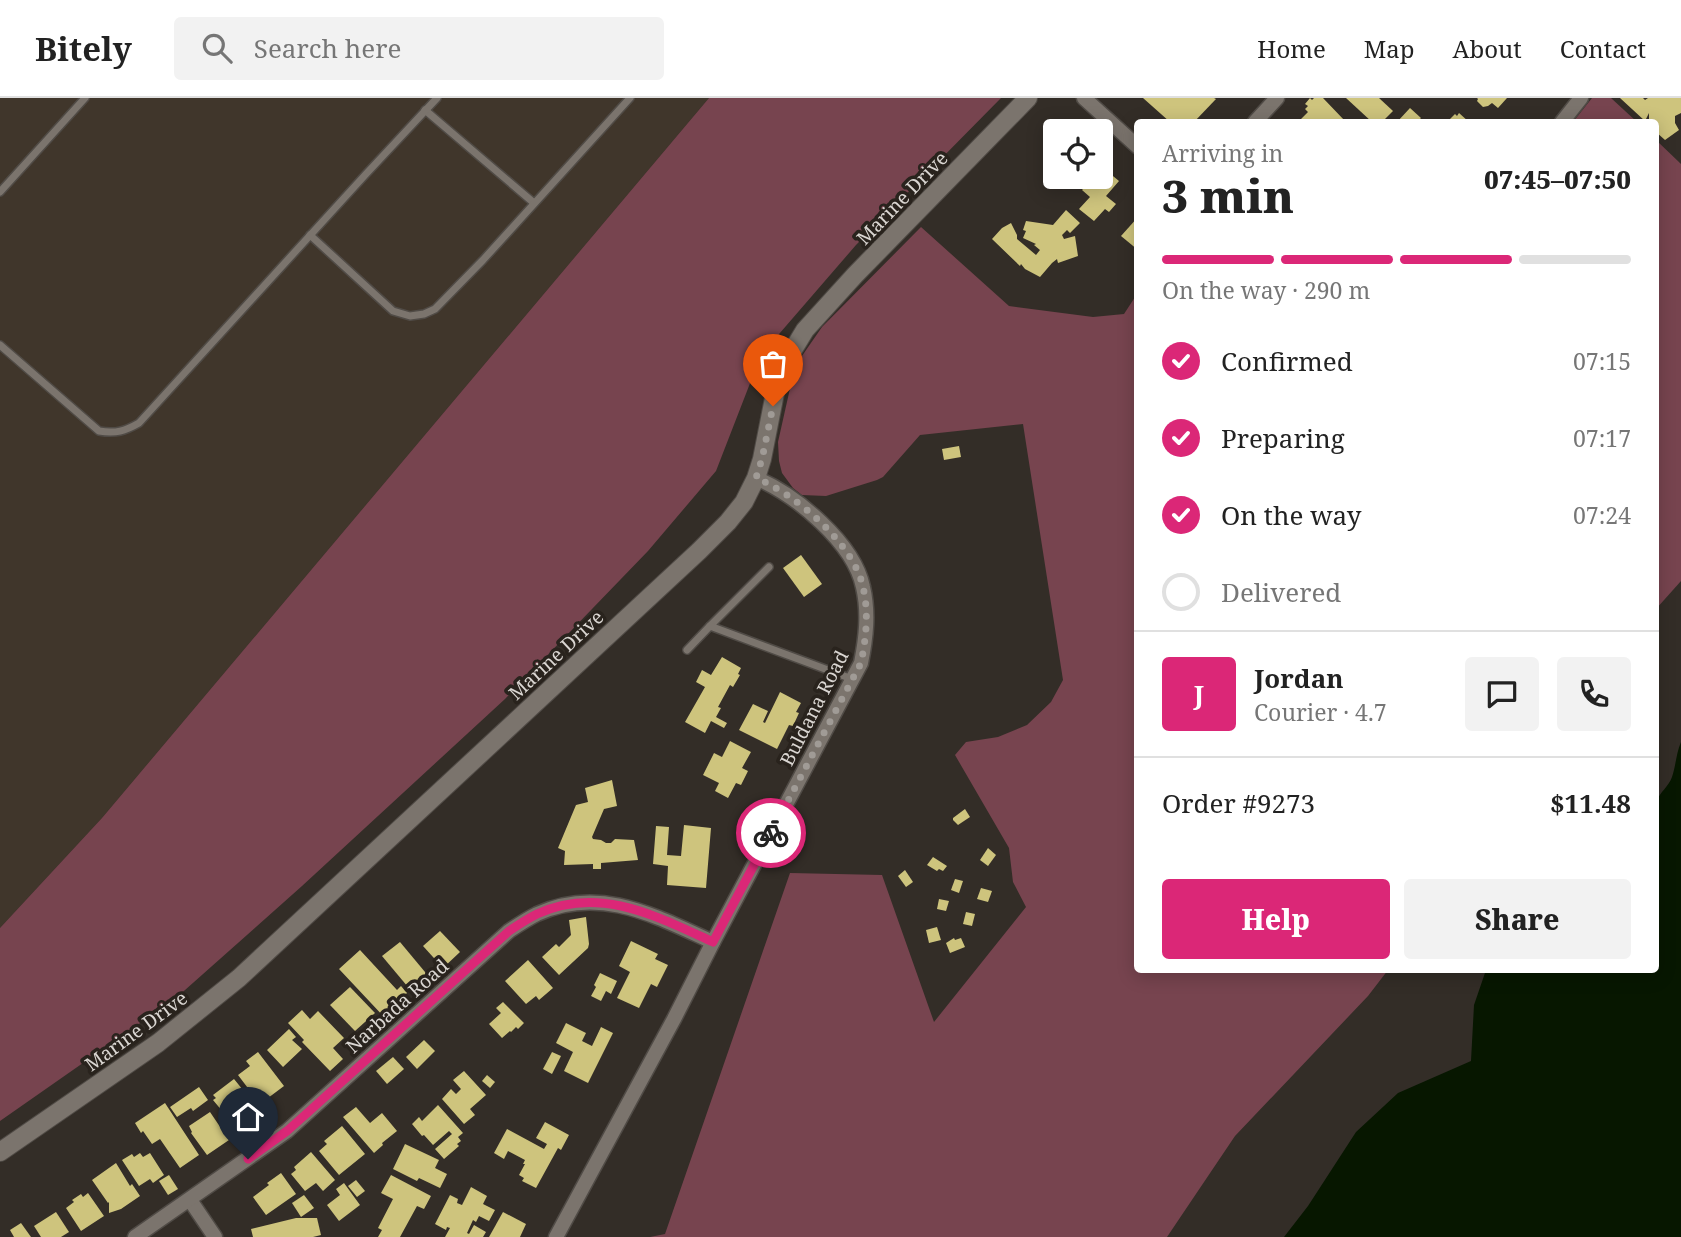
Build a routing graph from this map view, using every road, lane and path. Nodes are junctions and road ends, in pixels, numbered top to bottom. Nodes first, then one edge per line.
1 (85, 98) edge
2 (437, 98) edge
3 (630, 98) edge
4 (1028, 98) edge
5 (1084, 98) edge
6 (1278, 98) edge
7 (1581, 98) edge
8 (425, 110) junction
9 (1258, 119) edge
10 (1564, 119) edge
11 (1134, 143) edge
12 (0, 192) edge
13 (534, 203) junction
14 (310, 235) junction
15 (0, 345) edge
16 (756, 478) junction
17 (769, 567) dead end
18 (710, 626) junction
19 (687, 650) dead end
20 (853, 680) junction
21 (713, 942) junction
22 (0, 1152) edge
23 (190, 1200) junction
24 (135, 1237) edge
25 (215, 1237) edge
26 (556, 1237) edge

1 - 12 lane
2 - 8 lane
3 - 13 lane
4 - 16 street, Marine Drive
5 - 11 street
6 - 9 street
7 - 10 street
8 - 13 lane
8 - 14 lane
13 - 14 lane
14 - 15 lane
16 - 20 street, Buldana Road
16 - 22 street, Marine Drive
17 - 18 lane
18 - 19 lane
18 - 20 lane
20 - 21 street, Buldana Road
21 - 23 street, Narbada Road
21 - 26 street, Buldana Road
23 - 24 street, Narbada Road
23 - 25 street

